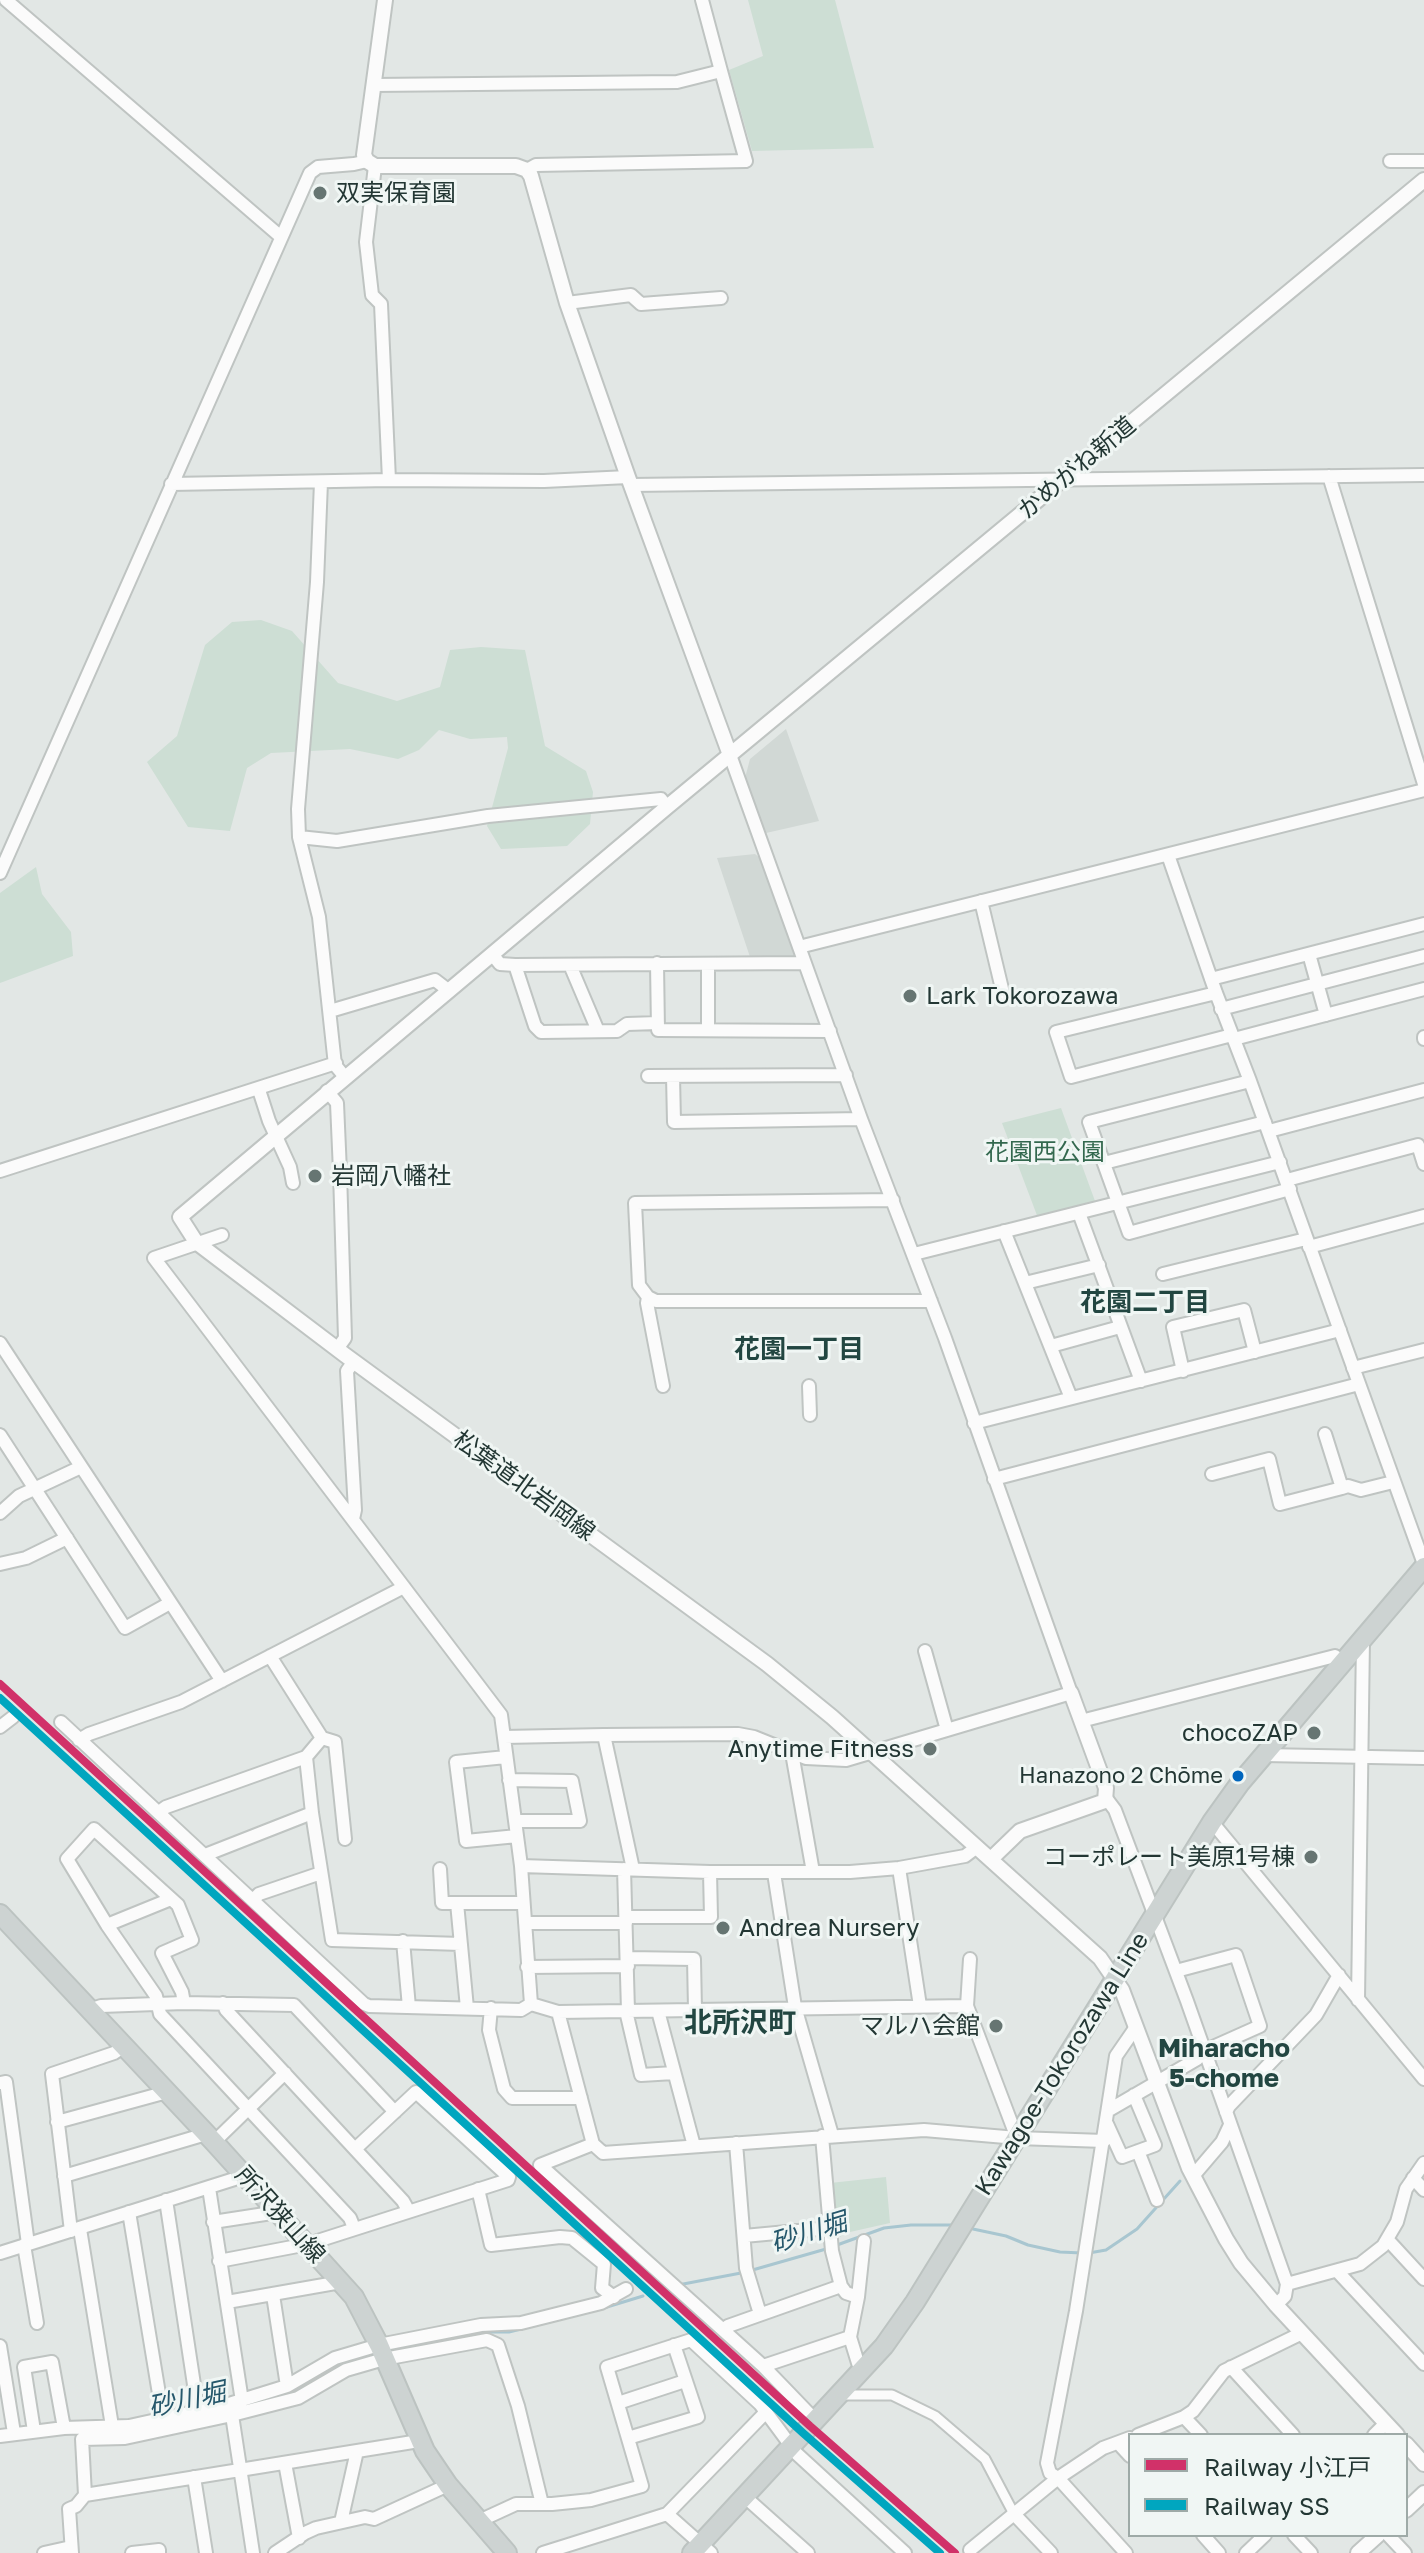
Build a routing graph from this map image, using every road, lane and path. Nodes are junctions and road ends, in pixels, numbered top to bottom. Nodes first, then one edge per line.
1 (6, 0) edge
2 (385, 0) edge
3 (702, 0) edge
4 (721, 71) junction
5 (374, 85) junction
6 (1390, 161) dead end
7 (1424, 161) edge
8 (371, 163) junction
9 (527, 170) junction
10 (1424, 180) edge
11 (281, 237) junction
12 (721, 298) dead end
13 (567, 303) junction
14 (1424, 475) edge
15 (1329, 476) junction
16 (1064, 478) junction
17 (389, 480) junction
18 (629, 481) junction
19 (321, 482) junction
20 (171, 484) junction
21 (730, 755) junction
22 (1424, 784) edge
23 (1424, 790) edge
24 (667, 807) junction
25 (299, 837) junction
26 (1168, 855) junction
27 (0, 873) edge
28 (981, 901) junction
29 (1424, 926) edge
30 (799, 947) junction
31 (492, 954) junction
32 (1309, 954) junction
33 (1424, 956) edge
34 (657, 963) junction
35 (804, 963) junction
36 (708, 964) junction
37 (515, 965) junction
38 (570, 965) junction
39 (1211, 979) junction
40 (1317, 983) junction
41 (1424, 989) edge
42 (448, 990) junction
43 (1003, 993) dead end
44 (1216, 993) junction
45 (1221, 1009) junction
46 (330, 1011) junction
47 (1326, 1015) junction
48 (658, 1023) junction
49 (708, 1029) junction
50 (598, 1031) junction
51 (830, 1031) junction
52 (1233, 1037) junction
53 (336, 1063) junction
54 (846, 1075) junction
55 (648, 1076) dead end
56 (673, 1076) junction
57 (345, 1077) junction
58 (1250, 1081) junction
59 (259, 1090) junction
60 (1424, 1090) edge
61 (327, 1091) junction
62 (861, 1119) junction
63 (1267, 1127) junction
64 (275, 1135) junction
65 (1280, 1162) junction
66 (1104, 1163) junction
67 (1424, 1164) edge
68 (0, 1171) edge
69 (293, 1183) dead end
70 (1288, 1184) junction
71 (893, 1200) junction
72 (1119, 1204) junction
73 (1079, 1213) junction
74 (1424, 1216) edge
75 (180, 1217) joint
76 (1004, 1231) junction
77 (222, 1235) dead end
78 (196, 1242) junction
79 (1308, 1243) junction
80 (914, 1254) junction
81 (1099, 1265) junction
82 (1163, 1274) dead end
83 (1025, 1283) junction
84 (648, 1297) junction
85 (931, 1301) junction
86 (1120, 1327) junction
87 (1340, 1330) junction
88 (0, 1343) edge
89 (1051, 1346) junction
90 (337, 1349) junction
91 (1424, 1350) edge
92 (1255, 1352) junction
93 (354, 1361) junction
94 (1353, 1368) junction
95 (1183, 1371) junction
96 (1141, 1381) junction
97 (1359, 1384) junction
98 (663, 1386) dead end
99 (809, 1386) dead end
100 (1071, 1398) junction
101 (810, 1415) dead end
102 (974, 1423) junction
103 (1325, 1434) dead end
104 (0, 1435) edge
105 (81, 1467) junction
106 (1212, 1474) dead end
107 (994, 1479) junction
108 (1393, 1482) junction
109 (36, 1488) junction
110 (1342, 1488) junction
111 (2, 1508) edge
112 (353, 1519) junction
113 (67, 1538) junction
114 (0, 1564) edge
115 (1424, 1565) edge
116 (404, 1587) junction
117 (170, 1603) junction
118 (1363, 1639) junction
119 (925, 1651) dead end
120 (270, 1656) junction
121 (1343, 1663) junction
122 (222, 1681) junction
123 (1071, 1693) junction
124 (13, 1717) dead end
125 (1081, 1721) junction
126 (61, 1722) dead end
127 (0, 1727) edge
128 (947, 1730) junction
129 (604, 1735) junction
130 (504, 1737) junction
131 (322, 1738) junction
132 (79, 1740) junction
133 (792, 1753) junction
134 (872, 1753) junction
135 (1264, 1755) junction
136 (1362, 1756) junction
137 (306, 1757) junction
138 (506, 1757) junction
139 (1424, 1758) edge
140 (509, 1780) junction
141 (1106, 1798) junction
142 (159, 1812) junction
143 (312, 1813) junction
144 (515, 1821) junction
145 (1212, 1822) junction
146 (517, 1836) junction
147 (345, 1839) dead end
148 (977, 1847) junction
149 (205, 1855) junction
150 (991, 1859) junction
151 (521, 1866) junction
152 (899, 1868) junction
153 (440, 1869) dead end
154 (628, 1869) junction
155 (710, 1872) junction
156 (813, 1872) junction
157 (321, 1873) junction
158 (774, 1873) junction
159 (171, 1899) junction
160 (253, 1900) junction
161 (457, 1903) junction
162 (523, 1903) junction
163 (1154, 1915) junction
164 (626, 1920) junction
165 (525, 1923) junction
166 (4, 1924) edge
167 (107, 1925) junction
168 (403, 1941) junction
169 (461, 1944) junction
170 (970, 1959) dead end
171 (628, 1962) junction
172 (527, 1967) junction
173 (1176, 1971) junction
174 (1339, 1975) junction
175 (1115, 1978) junction
176 (1358, 2000) junction
177 (184, 2003) junction
178 (223, 2003) junction
179 (531, 2004) junction
180 (158, 2005) junction
181 (920, 2006) junction
182 (967, 2006) junction
183 (409, 2007) junction
184 (795, 2007) junction
185 (467, 2008) junction
186 (491, 2008) junction
187 (89, 2010) junction
188 (695, 2010) junction
189 (627, 2011) junction
190 (658, 2011) junction
191 (558, 2012) junction
192 (1136, 2027) junction
193 (123, 2047) junction
194 (1204, 2051) junction
195 (1410, 2061) junction
196 (1424, 2061) edge
197 (285, 2073) junction
198 (674, 2073) junction
199 (1424, 2079) edge
200 (0, 2083) edge
201 (1156, 2083) junction
202 (167, 2092) junction
203 (1134, 2095) junction
204 (581, 2098) junction
205 (248, 2109) junction
206 (1109, 2110) junction
207 (395, 2112) junction
208 (1229, 2119) junction
209 (57, 2122) junction
210 (1107, 2123) junction
211 (827, 2136) junction
212 (210, 2138) junction
213 (1017, 2138) junction
214 (1104, 2141) junction
215 (736, 2143) junction
216 (593, 2144) junction
217 (694, 2146) junction
218 (355, 2149) junction
219 (1138, 2151) junction
220 (1424, 2163) edge
221 (64, 2176) junction
222 (244, 2176) junction
223 (1193, 2176) junction
224 (1413, 2178) junction
225 (209, 2188) junction
226 (478, 2189) junction
227 (1424, 2190) edge
228 (166, 2200) junction
229 (1157, 2200) dead end
230 (408, 2210) junction
231 (129, 2212) junction
232 (278, 2212) junction
233 (213, 2222) junction
234 (354, 2228) junction
235 (830, 2228) junction
236 (75, 2230) junction
237 (744, 2236) junction
238 (1388, 2240) junction
239 (864, 2241) dead end
240 (308, 2244) junction
241 (26, 2245) junction
242 (0, 2253) edge
243 (219, 2261) junction
244 (1337, 2271) junction
245 (1424, 2279) edge
246 (341, 2282) junction
247 (1287, 2284) junction
248 (841, 2286) junction
249 (626, 2289) dead end
250 (273, 2295) junction
251 (614, 2297) junction
252 (858, 2297) junction
253 (227, 2302) junction
254 (1276, 2305) junction
255 (760, 2314) junction
256 (37, 2323) dead end
257 (723, 2330) junction
258 (1302, 2333) junction
259 (850, 2337) junction
260 (674, 2345) junction
261 (0, 2346) edge
262 (382, 2352) junction
263 (1424, 2364) edge
264 (763, 2366) junction
265 (1231, 2367) junction
266 (863, 2370) junction
267 (685, 2381) junction
268 (287, 2386) junction
269 (840, 2395) junction
270 (242, 2401) junction
271 (618, 2403) junction
272 (198, 2411) junction
273 (766, 2412) junction
274 (232, 2415) junction
275 (1184, 2417) junction
276 (163, 2418) junction
277 (816, 2421) junction
278 (1386, 2423) junction
279 (112, 2426) junction
280 (64, 2428) junction
281 (34, 2431) junction
282 (14, 2433) junction
283 (96, 2433) junction
284 (1143, 2433) edge
285 (1199, 2433) edge
286 (1291, 2433) edge
287 (1376, 2433) edge
288 (1395, 2433) edge
289 (0, 2436) edge
290 (628, 2438) junction
291 (1124, 2440) edge
292 (419, 2441) junction
293 (1408, 2446) edge
294 (790, 2448) junction
295 (357, 2451) junction
296 (285, 2463) junction
297 (1424, 2464) edge
298 (240, 2470) junction
299 (194, 2477) junction
300 (1058, 2478) junction
301 (448, 2485) junction
302 (1424, 2493) edge
303 (85, 2495) junction
304 (744, 2496) junction
305 (542, 2504) junction
306 (1408, 2508) edge
307 (667, 2514) junction
308 (1014, 2514) junction
309 (479, 2521) junction
310 (341, 2522) junction
311 (1205, 2537) edge
312 (1263, 2537) edge
313 (1296, 2537) edge
314 (1376, 2537) edge
315 (1390, 2537) edge
316 (299, 2538) junction
317 (71, 2550) edge
318 (701, 2550) edge
319 (970, 2550) dead end
320 (44, 2553) edge
321 (132, 2553) edge
322 (159, 2553) edge
323 (206, 2553) edge
324 (253, 2553) edge
325 (275, 2553) edge
326 (507, 2553) edge
327 (543, 2553) edge
328 (808, 2553) edge
329 (905, 2553) edge
330 (1051, 2553) edge
331 (1126, 2553) edge
332 (1219, 2553) edge
333 (1246, 2553) edge
334 (1311, 2553) edge
335 (1358, 2553) edge
336 (1405, 2553) edge

1 - 11 street
2 - 5 street
3 - 4 street
4 - 5 street
4 - 9 street
5 - 8 street
6 - 7 street
8 - 9 street
8 - 11 street
8 - 17 street
9 - 13 street
10 - 16 street, かめがね新道
11 - 20 street
12 - 13 street
13 - 18 street
14 - 15 street
15 - 16 street
15 - 22 street
16 - 18 street
16 - 21 street, かめがね新道
17 - 18 street
17 - 19 street
18 - 21 street
19 - 20 street
19 - 25 street
20 - 27 street
21 - 24 street, かめがね新道
21 - 30 street
23 - 26 street
24 - 25 street
24 - 31 street, かめがね新道
25 - 46 street
26 - 28 street
26 - 39 street
28 - 30 street
28 - 43 street
29 - 32 street
30 - 35 street
31 - 37 street
31 - 42 street, かめがね新道
32 - 39 street
32 - 40 street
33 - 40 street
34 - 36 street
34 - 38 street
34 - 48 street
35 - 36 street
35 - 51 street
36 - 49 street
37 - 38 street
37 - 50 street
38 - 50 street
39 - 44 street
40 - 45 street
40 - 47 street
41 - 47 street
42 - 46 street
42 - 57 street, かめがね新道
44 - 45 street
44 - 52 street
45 - 52 street
46 - 53 street
47 - 52 street
48 - 49 street
48 - 50 street
49 - 51 street
51 - 54 street
52 - 58 street
53 - 57 street
53 - 59 street
54 - 56 street
54 - 62 street
55 - 56 street
56 - 62 street
57 - 61 street, かめがね新道
58 - 63 street
58 - 66 street
59 - 64 street
59 - 68 street
60 - 63 street
61 - 64 street, かめがね新道
61 - 90 street
62 - 71 street
63 - 65 street
63 - 66 street
64 - 69 street
64 - 75 street, かめがね新道
65 - 70 street
65 - 72 street
66 - 72 street
67 - 70 street
70 - 72 street
70 - 79 street
71 - 80 street
71 - 84 street
72 - 73 street
73 - 76 street
73 - 81 street
74 - 79 street
75 - 78 street, 松葉道北岩岡線
76 - 80 street
76 - 83 street
77 - 78 street
78 - 90 street, 松葉道北岩岡線
78 - 112 street
79 - 82 street
79 - 87 street
80 - 85 street
81 - 83 street
81 - 86 street
83 - 89 street
84 - 85 street
84 - 98 street
85 - 102 street
86 - 89 street
86 - 96 street
87 - 92 street
87 - 94 street
88 - 105 street
89 - 100 street
90 - 93 street, 松葉道北岩岡線
91 - 94 street
92 - 95 street
92 - 95 street
93 - 112 street
93 - 134 street, 松葉道北岩岡線
94 - 97 street
95 - 96 street
96 - 100 street
97 - 107 street
97 - 108 street
99 - 101 street
100 - 102 street
102 - 107 street
103 - 110 street
104 - 109 street
105 - 109 street
105 - 117 street
106 - 110 street
107 - 123 street
108 - 110 street
108 - 115 street
109 - 111 street
109 - 113 street
112 - 116 street
113 - 114 street
113 - 117 street
115 - 118 main road, Kawagoe-Tokorozawa Line
116 - 120 street
116 - 130 street
117 - 122 street
118 - 121 main road, Kawagoe-Tokorozawa Line
118 - 136 street
119 - 128 street
120 - 122 street
120 - 131 street
121 - 125 street
121 - 135 main road, Kawagoe-Tokorozawa Line
122 - 132 street
123 - 125 street
123 - 128 street
124 - 127 street
125 - 141 street
126 - 132 street
128 - 134 street
129 - 130 street
129 - 133 street
129 - 154 street
130 - 138 street
131 - 137 street
131 - 147 street
132 - 142 street
133 - 134 street
133 - 156 street
134 - 148 street, 松葉道北岩岡線
135 - 136 street
135 - 145 main road, Kawagoe-Tokorozawa Line
136 - 139 street
136 - 176 street
137 - 142 street
137 - 143 street
138 - 140 street
138 - 146 street
140 - 144 street
140 - 144 street
141 - 150 street
141 - 163 street
142 - 149 street
143 - 149 street
143 - 157 street
144 - 146 street
145 - 163 main road, Kawagoe-Tokorozawa Line
145 - 174 street
146 - 151 street
148 - 150 street, 松葉道北岩岡線
148 - 152 street
149 - 160 street
150 - 175 street, 松葉道北岩岡線
151 - 154 street
151 - 162 street
152 - 156 street
152 - 181 street
153 - 161 street
154 - 155 street
154 - 164 street
155 - 158 street
155 - 164 street
156 - 158 street
157 - 160 street
157 - 168 street
158 - 184 street
159 - 167 street
159 - 167 street
159 - 177 street
160 - 183 street
161 - 162 street
161 - 169 street
162 - 165 street
163 - 173 street
163 - 175 main road, Kawagoe-Tokorozawa Line
164 - 165 street
164 - 171 street
165 - 172 street
166 - 187 main road, 所沢狭山線
167 - 180 street
168 - 169 street
168 - 183 street
169 - 185 street
170 - 182 street
171 - 172 street
171 - 188 street
171 - 189 street
172 - 179 street
173 - 194 street
173 - 194 street
174 - 176 street
174 - 208 street
175 - 192 street, 松葉道北岩岡線
175 - 213 main road, Kawagoe-Tokorozawa Line
176 - 195 street
177 - 178 street
177 - 180 street
178 - 197 street
178 - 207 street
179 - 186 street
179 - 191 street
180 - 187 street
180 - 205 street
181 - 182 street
181 - 184 street
182 - 213 street
183 - 185 street
184 - 188 street
184 - 211 street
185 - 186 street
186 - 204 street
187 - 193 main road, 所沢狭山線
188 - 190 street
189 - 190 street
189 - 191 street
189 - 198 street
190 - 198 street
191 - 204 street
192 - 201 street, 松葉道北岩岡線
192 - 206 street
193 - 202 main road, 所沢狭山線
193 - 209 street
194 - 201 street
194 - 208 street
195 - 196 street
195 - 199 street
197 - 205 street
197 - 218 street
198 - 217 street
200 - 241 street
201 - 203 street
201 - 223 street, 松葉道北岩岡線
202 - 209 street
202 - 212 main road, 所沢狭山線
203 - 206 street
203 - 219 street
204 - 216 street
205 - 212 street
205 - 234 street
206 - 210 street
207 - 218 street
207 - 226 street
208 - 223 street
208 - 247 street
209 - 221 street
210 - 214 street
210 - 219 street
211 - 213 street
211 - 215 street
211 - 235 street
212 - 221 street
212 - 222 main road, 所沢狭山線
213 - 214 street
213 - 266 main road, Kawagoe-Tokorozawa Line
214 - 300 street
215 - 217 street
215 - 237 street
216 - 217 street
216 - 257 street
218 - 230 street
219 - 229 street
220 - 224 street
221 - 236 street
222 - 225 street
222 - 232 main road, 所沢狭山線
223 - 254 street, 松葉道北岩岡線
224 - 227 street
224 - 238 street
225 - 228 street
225 - 233 street
226 - 230 street
226 - 251 street
228 - 231 street
228 - 272 street
230 - 234 street
231 - 236 street
231 - 276 street
232 - 233 street
232 - 240 main road, 所沢狭山線
233 - 243 street
234 - 240 street
235 - 237 street
235 - 248 street
236 - 241 street
236 - 279 street
237 - 255 street
238 - 244 street
238 - 245 street
239 - 252 street
240 - 243 street
240 - 246 main road, 所沢狭山線
241 - 242 street
241 - 256 street
243 - 253 street
244 - 247 street
244 - 263 street
246 - 250 street
246 - 262 main road, 所沢狭山線
247 - 254 street
248 - 252 street
248 - 255 street
249 - 251 street
250 - 253 street
250 - 268 street
251 - 262 street
252 - 259 street
253 - 270 street
254 - 258 street, 松葉道北岩岡線
255 - 257 street
257 - 264 street
258 - 265 street
258 - 278 street, 松葉道北岩岡線
259 - 264 street
259 - 266 street
260 - 267 street
260 - 271 street
260 - 273 street
261 - 282 street
262 - 268 street
262 - 274 street
262 - 292 main road, 所沢狭山線
262 - 305 street
264 - 277 street
265 - 275 street
265 - 286 street
266 - 269 main road, Kawagoe-Tokorozawa Line
267 - 271 street
267 - 290 street
268 - 270 street
269 - 277 main road, Kawagoe-Tokorozawa Line
269 - 308 street
270 - 272 street
271 - 290 street
272 - 276 street
273 - 294 street
273 - 307 street
274 - 283 street
274 - 298 street
275 - 284 street
275 - 285 street
276 - 279 street
277 - 294 main road, Kawagoe-Tokorozawa Line
278 - 287 street
278 - 288 street, 松葉道北岩岡線
279 - 283 street
280 - 281 street
280 - 281 street
280 - 283 street
281 - 282 street
282 - 289 street
283 - 303 street
290 - 305 street
291 - 300 street
292 - 295 street
292 - 301 main road, 所沢狭山線
293 - 297 street
294 - 304 main road, Kawagoe-Tokorozawa Line
294 - 329 street
295 - 296 street
295 - 310 street
296 - 298 street
296 - 316 street
298 - 299 street
298 - 324 street
299 - 303 street
299 - 323 street
300 - 308 street
300 - 331 street
301 - 309 main road, 所沢狭山線
301 - 310 street
302 - 306 street
303 - 317 street
304 - 318 main road, Kawagoe-Tokorozawa Line
304 - 328 street
305 - 309 street
307 - 318 street
307 - 327 street
308 - 319 street
308 - 330 street
309 - 326 main road, 所沢狭山線
310 - 316 street
311 - 332 street
312 - 333 street
313 - 334 street
314 - 335 street
315 - 336 street
316 - 325 street
317 - 320 street
321 - 322 street

